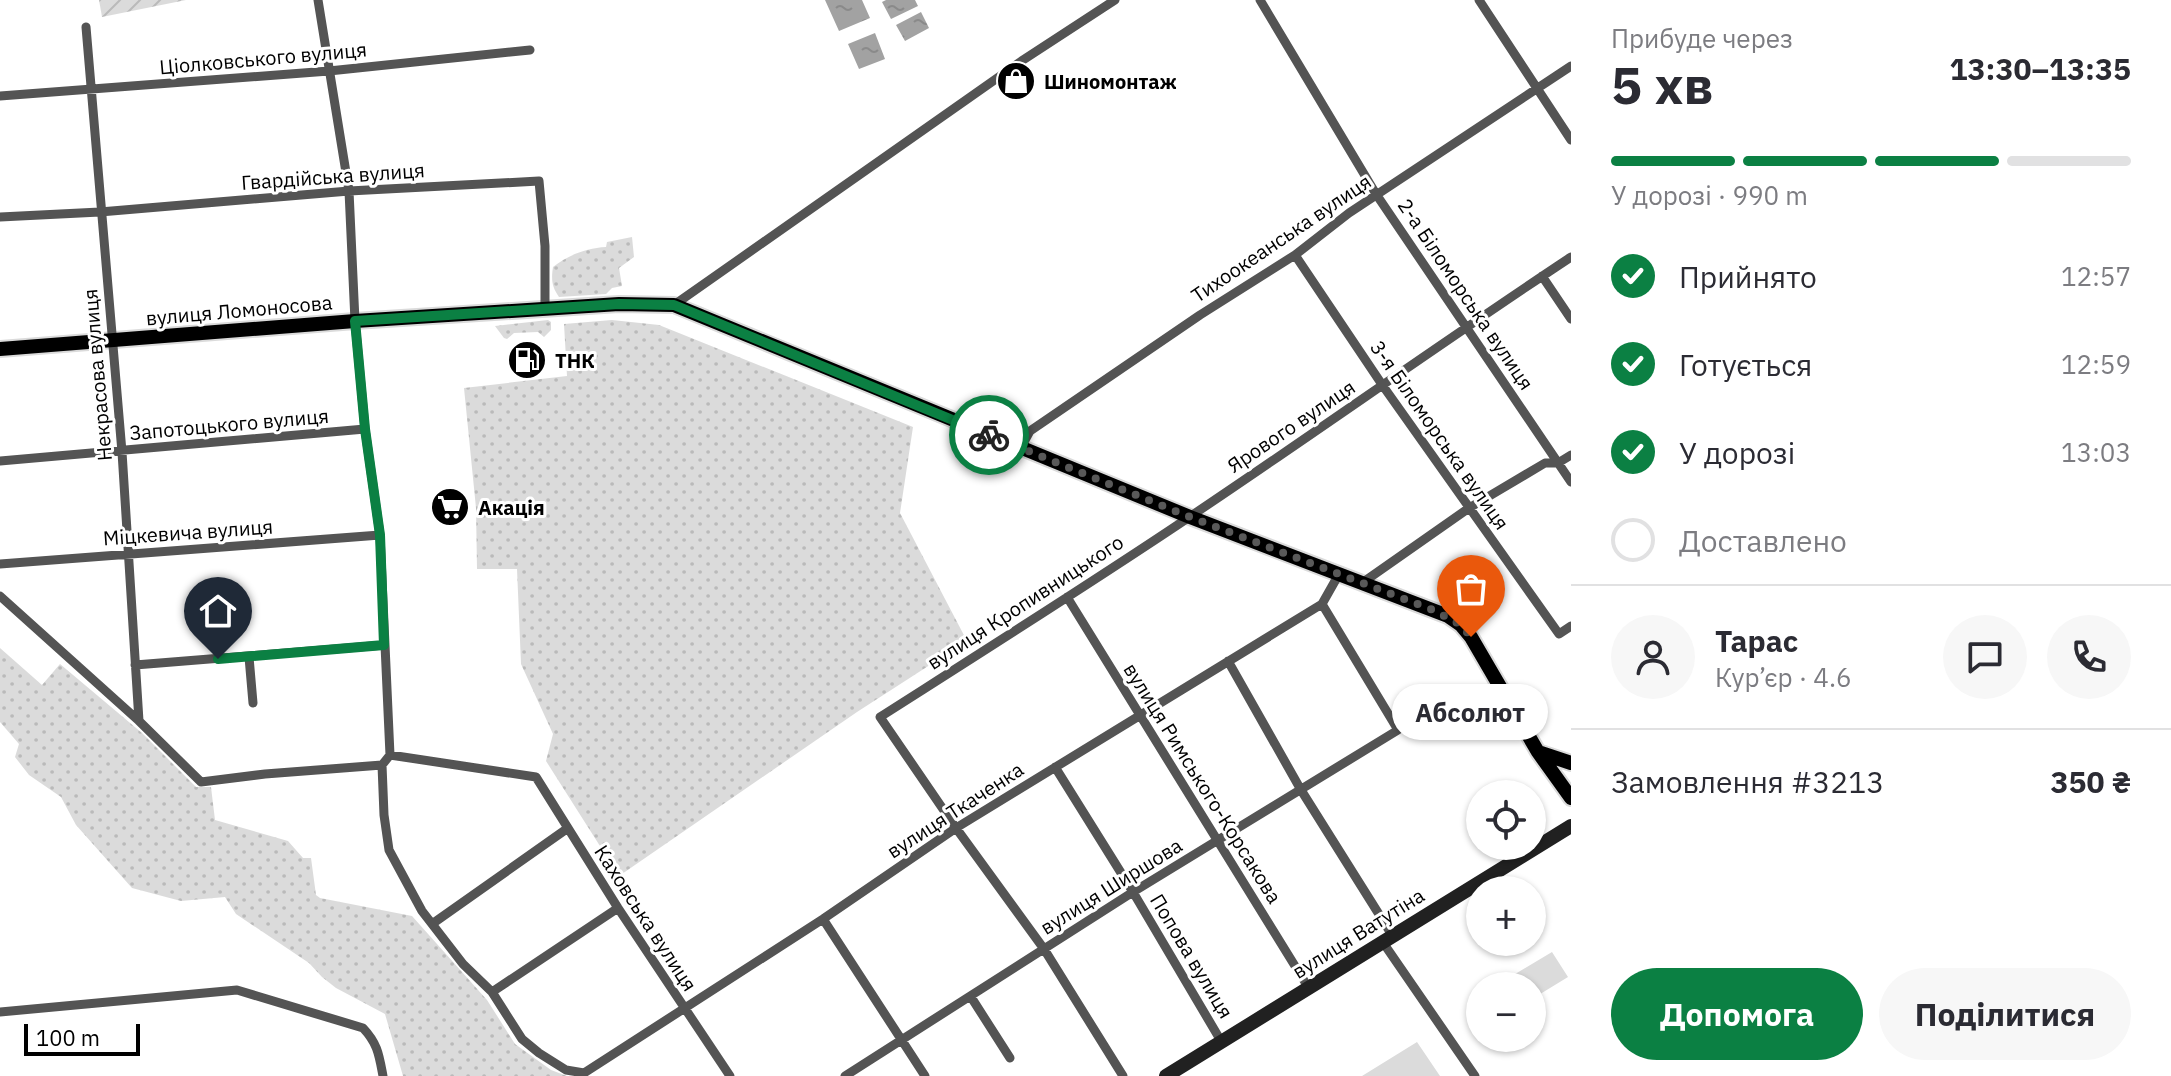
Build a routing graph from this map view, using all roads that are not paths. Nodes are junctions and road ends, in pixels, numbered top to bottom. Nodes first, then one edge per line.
1 (318, 0) edge
2 (1115, 0) edge
3 (1260, 0) edge
4 (1479, 0) edge
5 (86, 27) dead end
6 (530, 50) dead end
7 (1571, 66) edge
8 (329, 71) junction
9 (1537, 87) junction
10 (92, 90) junction
11 (0, 96) edge
12 (1571, 140) edge
13 (349, 191) junction
14 (1376, 194) junction
15 (100, 212) junction
16 (0, 217) edge
17 (1295, 255) junction
18 (1571, 257) edge
19 (1542, 276) junction
20 (674, 305) junction
21 (545, 310) junction
22 (1571, 319) edge
23 (355, 321) junction
24 (1466, 326) junction
25 (112, 341) junction
26 (0, 349) edge
27 (1383, 386) junction
28 (365, 429) junction
29 (1020, 449) junction
30 (122, 452) junction
31 (1571, 455) edge
32 (0, 461) edge
33 (1558, 463) junction
34 (1571, 482) edge
35 (1469, 508) junction
36 (1190, 517) junction
37 (380, 535) junction
38 (128, 555) junction
39 (0, 564) edge
40 (1339, 574) junction
41 (1362, 583) junction
42 (0, 596) edge
43 (1067, 597) junction
44 (1322, 604) junction
45 (1571, 626) edge
46 (384, 645) junction
47 (249, 657) junction
48 (1228, 661) junction
49 (135, 665) junction
50 (253, 703) dead end
51 (1141, 714) junction
52 (139, 721) junction
53 (1538, 752) junction
54 (390, 755) junction
55 (1571, 763) edge
56 (382, 765) junction
57 (1055, 767) junction
58 (1301, 790) junction
59 (1571, 798) edge
60 (1571, 826) edge
61 (568, 828) junction
62 (956, 828) junction
63 (1217, 841) junction
64 (1133, 892) junction
65 (618, 908) junction
66 (823, 919) junction
67 (432, 924) junction
68 (1387, 938) junction
69 (1044, 949) junction
70 (1308, 987) junction
71 (492, 992) junction
72 (971, 997) junction
73 (684, 1009) junction
74 (0, 1012) edge
75 (902, 1040) junction
76 (1221, 1041) junction
77 (1010, 1058) dead end
78 (585, 1074) edge
79 (383, 1076) edge
80 (730, 1076) edge
81 (845, 1076) edge
82 (925, 1076) edge
83 (1123, 1076) edge
84 (1166, 1076) edge
85 (1475, 1076) edge

1 - 8 street
2 - 20 street
3 - 14 street, 2-а Біломорська вулиця
4 - 9 street
5 - 10 street, Некрасова вулиця
6 - 8 street, Ціолковського вулиця
7 - 9 street, Тихоокеанська вулиця
8 - 10 street, Ціолковського вулиця
8 - 13 street
9 - 12 street
9 - 14 street, Тихоокеанська вулиця
10 - 11 street, Ціолковського вулиця
10 - 15 street, Некрасова вулиця
13 - 15 street, Гвардійська вулиця
13 - 21 street, Гвардійська вулиця
13 - 23 street
14 - 17 street, Тихоокеанська вулиця
14 - 24 street, 2-а Біломорська вулиця
15 - 16 street, Гвардійська вулиця
15 - 25 street, Некрасова вулиця
17 - 27 street, 3-я Біломорська вулиця
17 - 29 street, Тихоокеанська вулиця
18 - 19 street, Ярового вулиця
19 - 22 street
19 - 24 street, Ярового вулиця
20 - 21 main road, вулиця Ломоносова
20 - 29 main road, вулиця Ломоносова
21 - 23 main road, вулиця Ломоносова
23 - 25 main road, вулиця Ломоносова
23 - 28 street
24 - 27 street, Ярового вулиця
24 - 33 street, 2-а Біломорська вулиця
25 - 26 main road, вулиця Ломоносова
25 - 30 street, Некрасова вулиця
27 - 35 street, 3-я Біломорська вулиця
27 - 36 street, Ярового вулиця
28 - 30 street, Запотоцького вулиця
28 - 37 street
29 - 36 main road, вулиця Ломоносова
30 - 32 street, Запотоцького вулиця
30 - 38 street, Некрасова вулиця
31 - 33 street
33 - 34 street, 2-а Біломорська вулиця
33 - 35 street
35 - 41 street
35 - 45 street, 3-я Біломорська вулиця
36 - 40 main road, вулиця Ломоносова
36 - 43 street, вулиця Кропивницького
37 - 38 street, Міцкевича вулиця
37 - 46 street
38 - 39 street, Міцкевича вулиця
38 - 49 street, Некрасова вулиця
40 - 41 main road, вулиця Ломоносова
40 - 44 street, вулиця Ткаченка
41 - 53 main road, вулиця Ломоносова
42 - 52 street
43 - 51 street, вулиця Римського-Корсакова
43 - 62 street, вулиця Кропивницького
44 - 48 street, вулиця Ткаченка
44 - 58 street, вулиця Ширшова
46 - 47 street
46 - 54 street
47 - 49 street
47 - 50 street
48 - 51 street, вулиця Ткаченка
48 - 58 street
49 - 52 street, Некрасова вулиця
51 - 57 street, вулиця Ткаченка
51 - 63 street, вулиця Римського-Корсакова
52 - 56 street
53 - 55 main road
53 - 59 main road, вулиця Ломоносова
54 - 56 street
54 - 61 street, Каховська вулиця
56 - 67 street
57 - 62 street, вулиця Ткаченка
57 - 64 street, Попова вулиця
58 - 63 street, вулиця Ширшова
58 - 68 street
60 - 68 street, вулиця Ватутіна
61 - 65 street, Каховська вулиця
61 - 67 street
62 - 66 street, вулиця Ткаченка
62 - 69 street
63 - 64 street, вулиця Ширшова
63 - 70 street, вулиця Римського-Корсакова
64 - 69 street, вулиця Ширшова
64 - 76 street, Попова вулиця
65 - 71 street
65 - 73 street, Каховська вулиця
66 - 73 street, вулиця Ткаченка
66 - 75 street
67 - 71 street
68 - 70 street, вулиця Ватутіна
68 - 85 street
69 - 72 street, вулиця Ширшова
69 - 83 street
70 - 76 street, вулиця Ватутіна
71 - 78 street
72 - 75 street, вулиця Ширшова
72 - 77 street
73 - 78 street, вулиця Ткаченка
73 - 80 street, Каховська вулиця
74 - 79 street
75 - 81 street, вулиця Ширшова
75 - 82 street
76 - 84 street, вулиця Ватутіна

